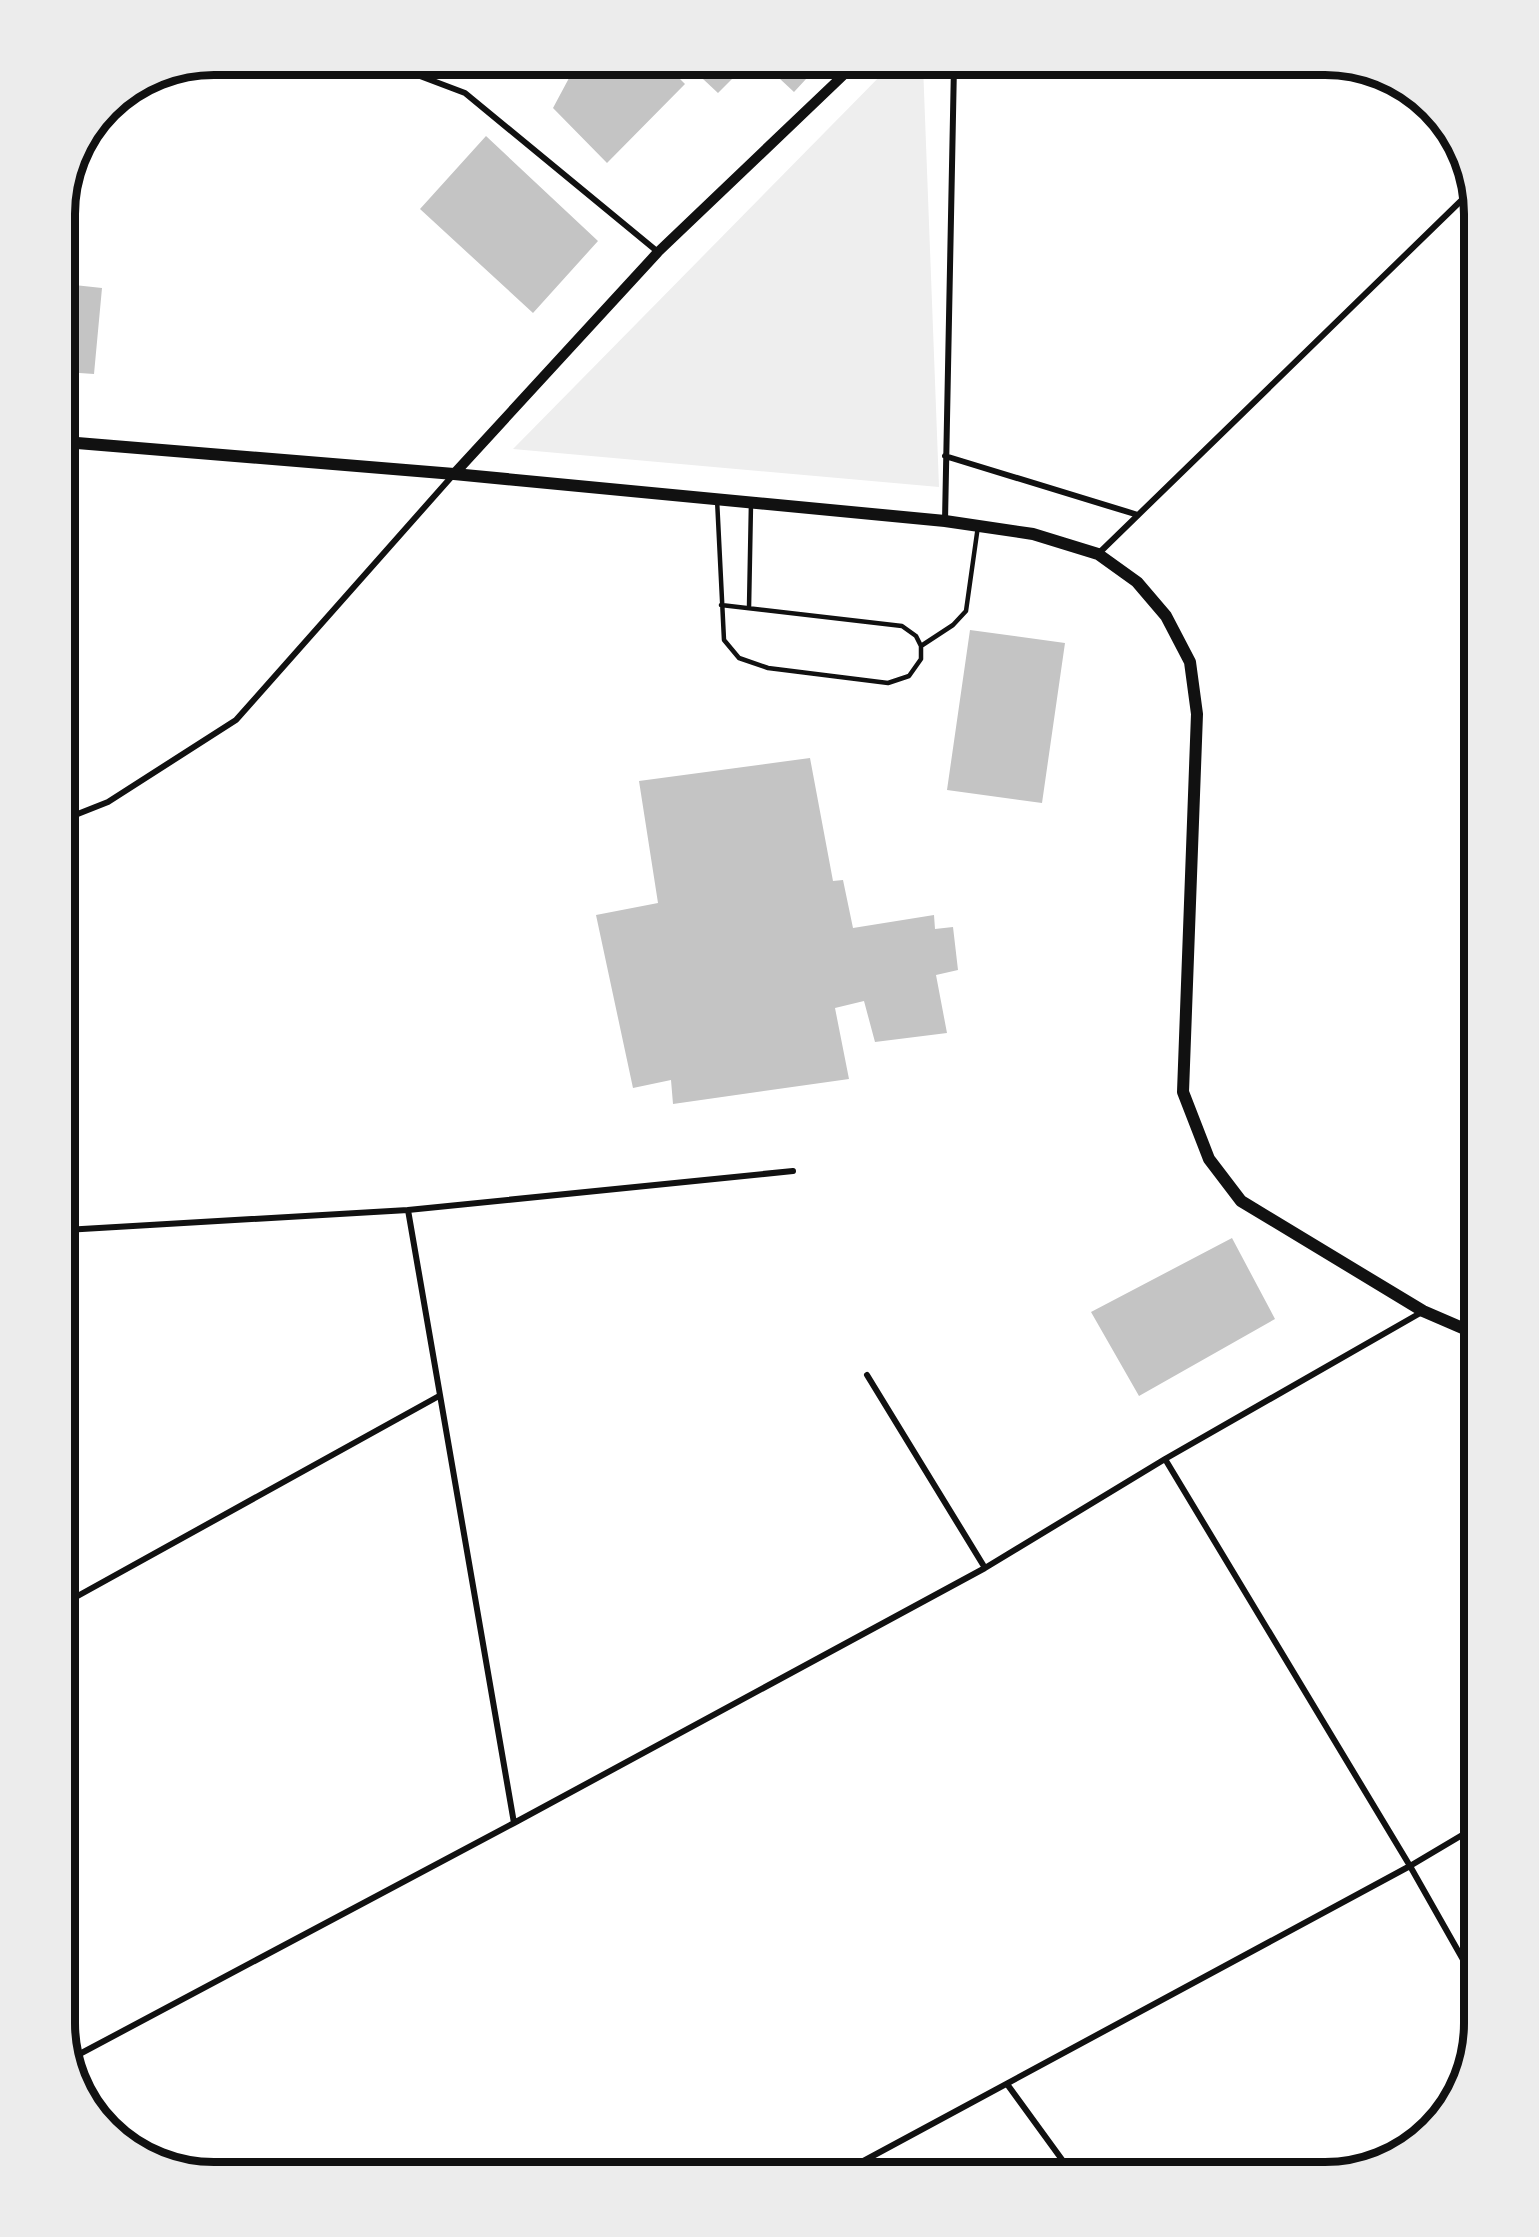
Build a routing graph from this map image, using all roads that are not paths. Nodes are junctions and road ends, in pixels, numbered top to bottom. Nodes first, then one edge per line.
1 (414, 75) edge
2 (844, 75) edge
3 (954, 75) edge
4 (1463, 199) edge
5 (658, 252) junction
6 (75, 443) edge
7 (945, 456) junction
8 (454, 474) junction
9 (717, 499) junction
10 (751, 503) junction
11 (1138, 515) junction
12 (945, 521) junction
13 (978, 526) junction
14 (1098, 554) junction
15 (721, 605) junction
16 (749, 608) junction
17 (921, 646) junction
18 (75, 815) edge
19 (793, 1171) dead end
20 (408, 1210) junction
21 (75, 1229) edge
22 (1423, 1311) junction
23 (1464, 1329) edge
24 (867, 1375) dead end
25 (439, 1396) junction
26 (1165, 1459) junction
27 (985, 1568) junction
28 (75, 1597) edge
29 (514, 1823) junction
30 (1464, 1834) edge
31 (1410, 1866) junction
32 (1464, 1961) edge
33 (79, 2054) edge
34 (1007, 2084) junction
35 (862, 2162) edge
36 (1064, 2162) edge

1 - 5 street
2 - 5 street
3 - 7 street
4 - 11 street
5 - 8 street
6 - 8 main road
7 - 11 street
7 - 12 street
8 - 9 main road
8 - 18 street
9 - 10 main road
9 - 15 lane
10 - 12 main road
10 - 16 lane
11 - 14 street
12 - 13 main road
13 - 14 main road
13 - 17 lane
14 - 22 main road
15 - 16 lane
15 - 17 lane
16 - 17 lane
19 - 20 street
20 - 21 street
20 - 25 street
22 - 23 main road
22 - 26 street
24 - 27 street
25 - 28 street
25 - 29 street
26 - 27 street
26 - 31 street
27 - 29 street
29 - 33 street
30 - 31 street
31 - 32 street
31 - 34 street
34 - 35 street
34 - 36 street

